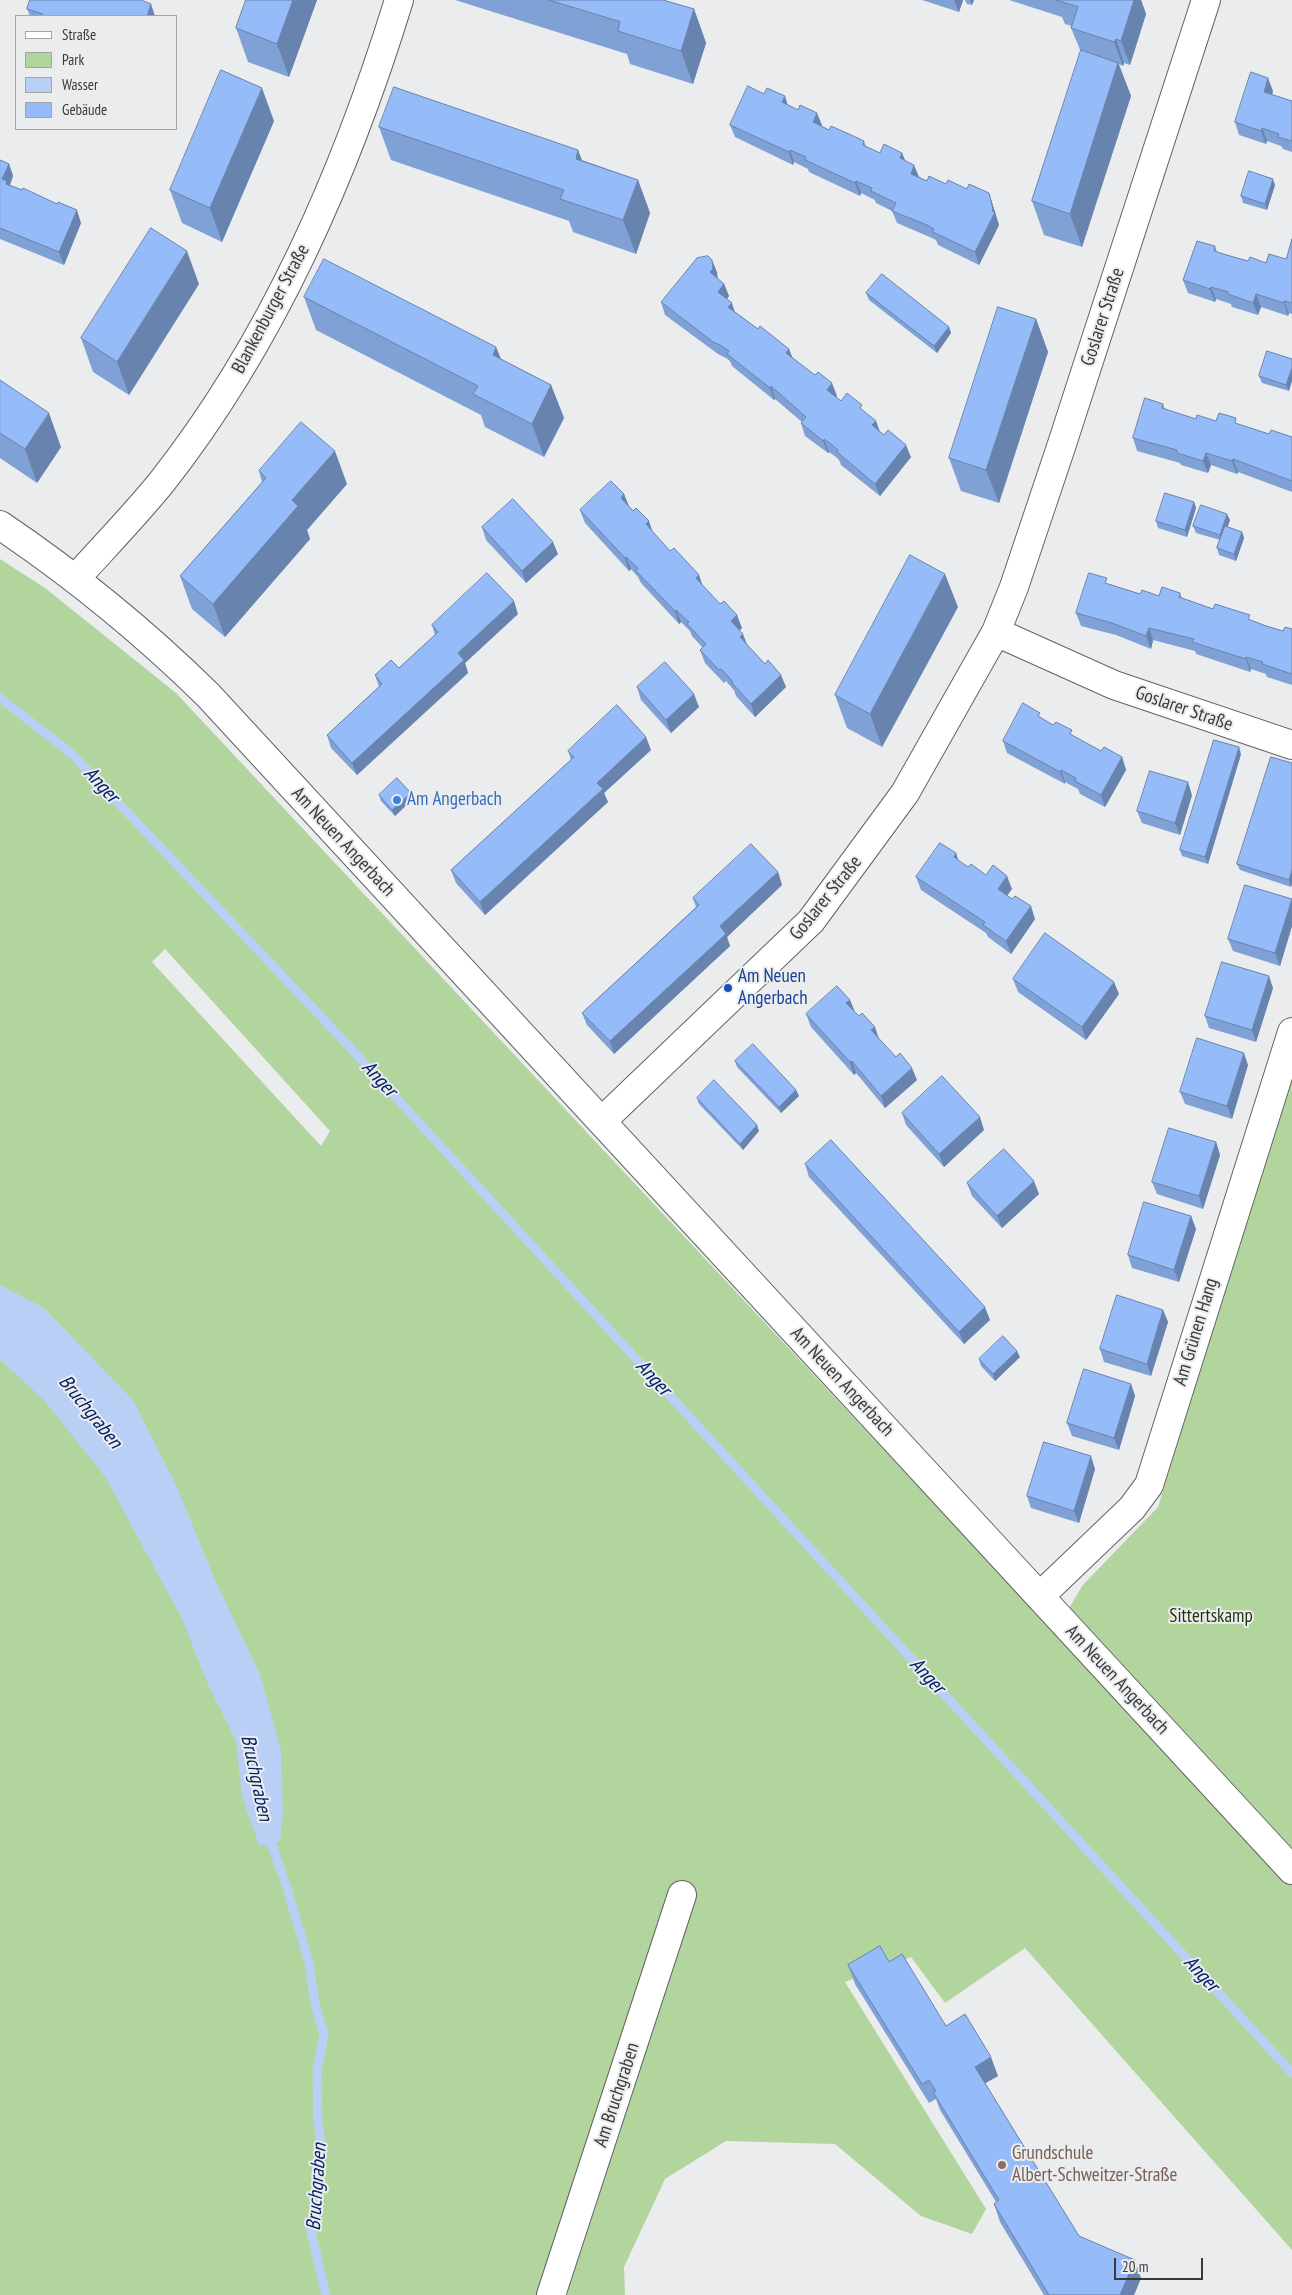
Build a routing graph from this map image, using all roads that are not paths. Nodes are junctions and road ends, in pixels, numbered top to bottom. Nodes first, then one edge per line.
1 (399, 0) edge
2 (1206, 0) edge
3 (0, 525) edge
4 (75, 579) junction
5 (996, 632) junction
6 (1292, 745) edge
7 (1292, 1032) edge
8 (602, 1121) junction
9 (1040, 1596) junction
10 (1292, 1870) edge
11 (682, 1895) dead end
12 (551, 2295) edge

1 - 4 street, Blankenburger Straße
2 - 5 street, Goslarer Straße
3 - 4 street, Am Neuen Angerbach
4 - 8 street, Am Neuen Angerbach
5 - 6 street, Goslarer Straße
5 - 8 street, Goslarer Straße
7 - 9 street, Am Grünen Hang
8 - 9 street, Am Neuen Angerbach
9 - 10 street, Am Neuen Angerbach
11 - 12 street, Am Bruchgraben

